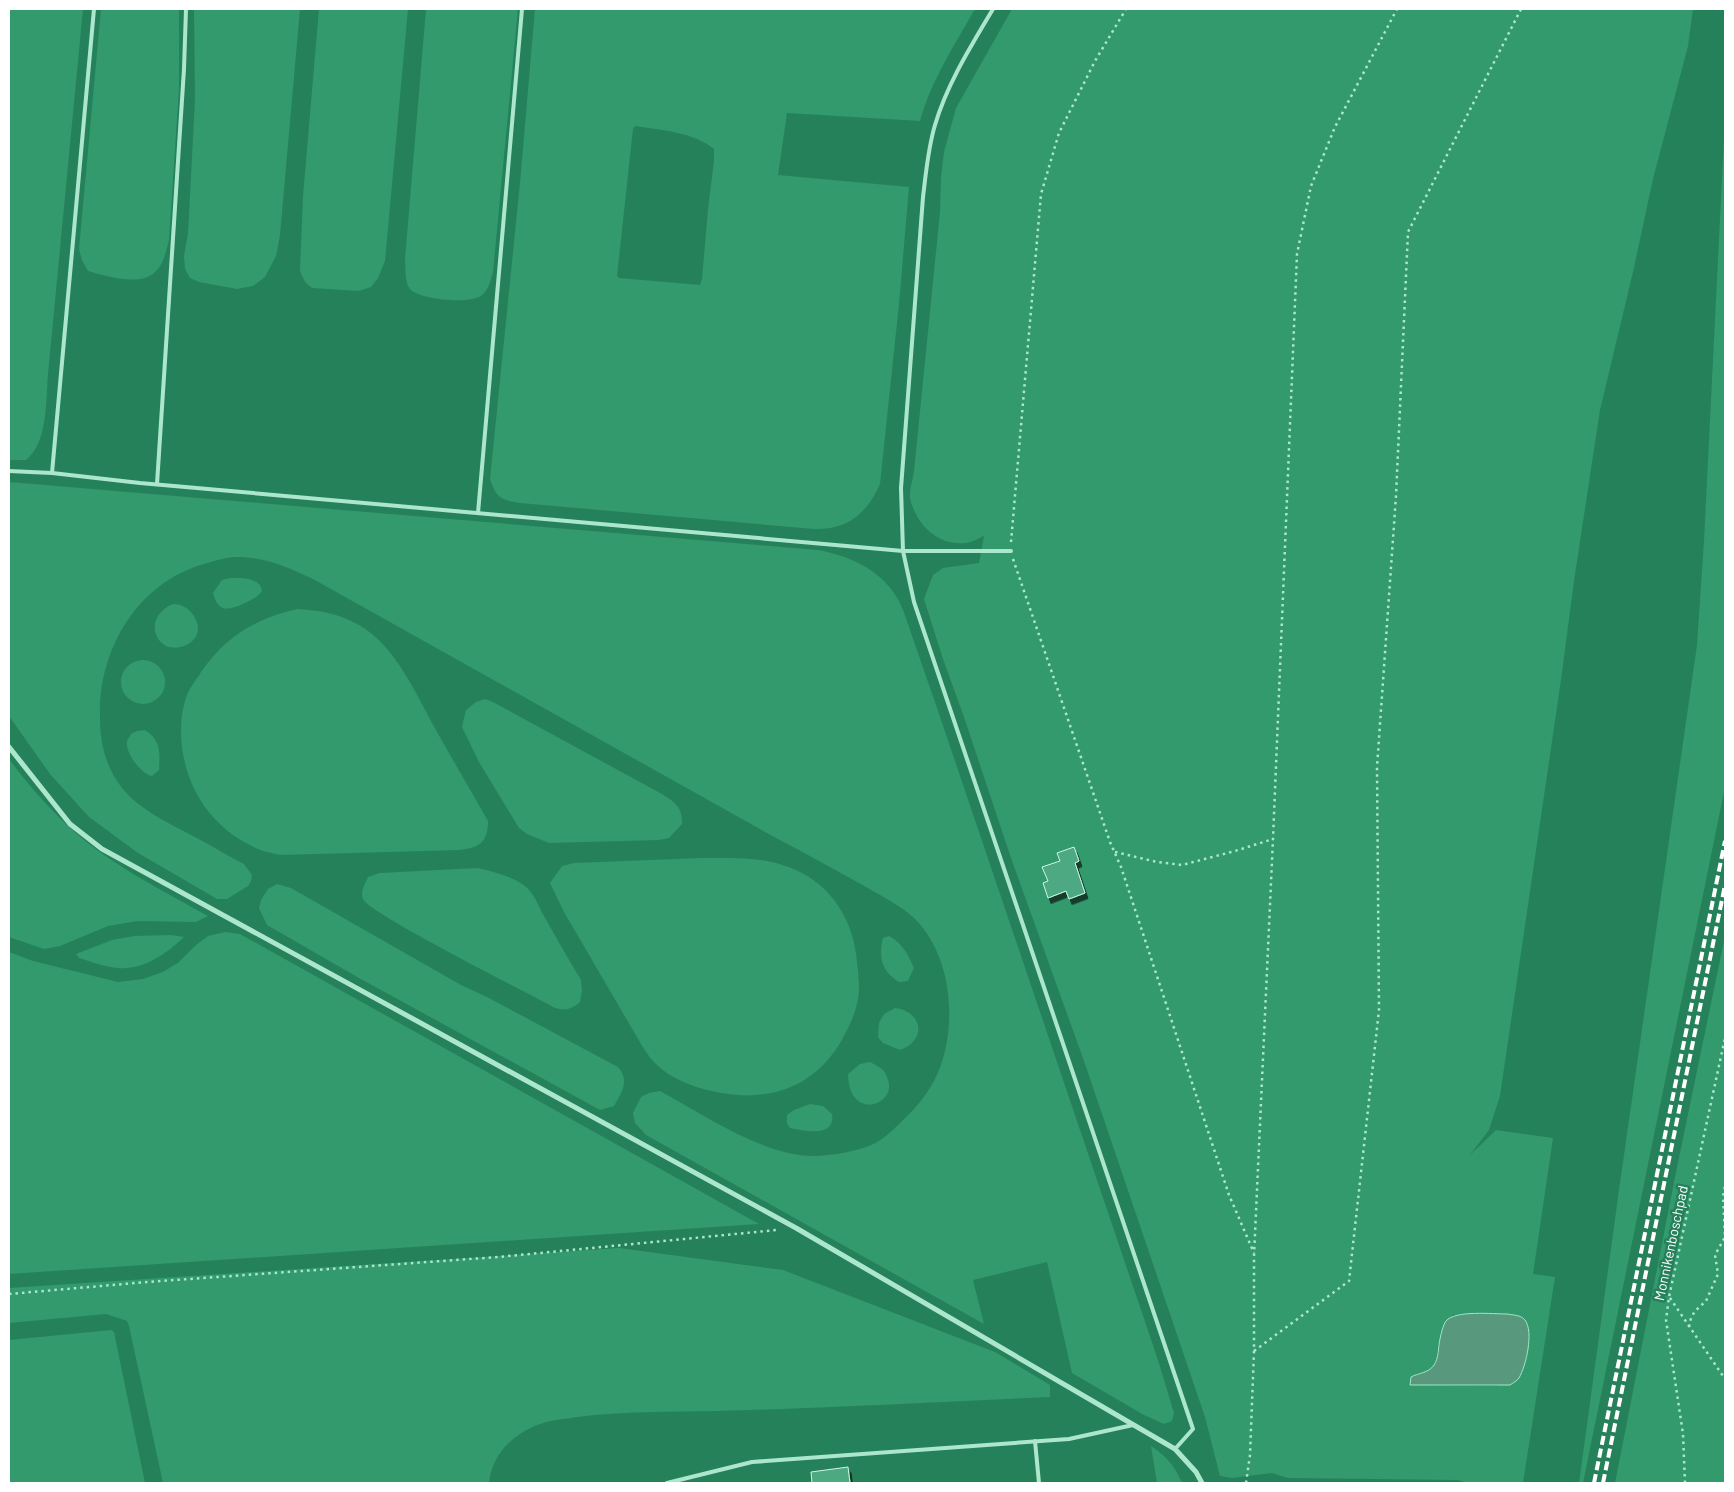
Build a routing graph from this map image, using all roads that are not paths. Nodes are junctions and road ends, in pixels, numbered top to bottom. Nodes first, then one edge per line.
1 (94, 9) edge
2 (186, 9) edge
3 (522, 9) edge
4 (993, 9) edge
5 (9, 471) edge
6 (52, 473) junction
7 (157, 484) junction
8 (478, 513) junction
9 (903, 551) junction
10 (1010, 551) road end
11 (9, 747) edge
12 (1133, 1425) junction
13 (1035, 1441) junction
14 (1174, 1449) junction
15 (667, 1483) edge
16 (1039, 1483) edge
17 (1202, 1483) edge

1 - 6 lane
2 - 7 lane
3 - 8 lane
4 - 9 lane
5 - 6 lane
6 - 7 lane
7 - 8 lane
8 - 9 lane
9 - 10 lane
9 - 14 lane
11 - 12 street
12 - 13 lane
12 - 14 street
13 - 15 lane
13 - 16 lane
14 - 17 street

